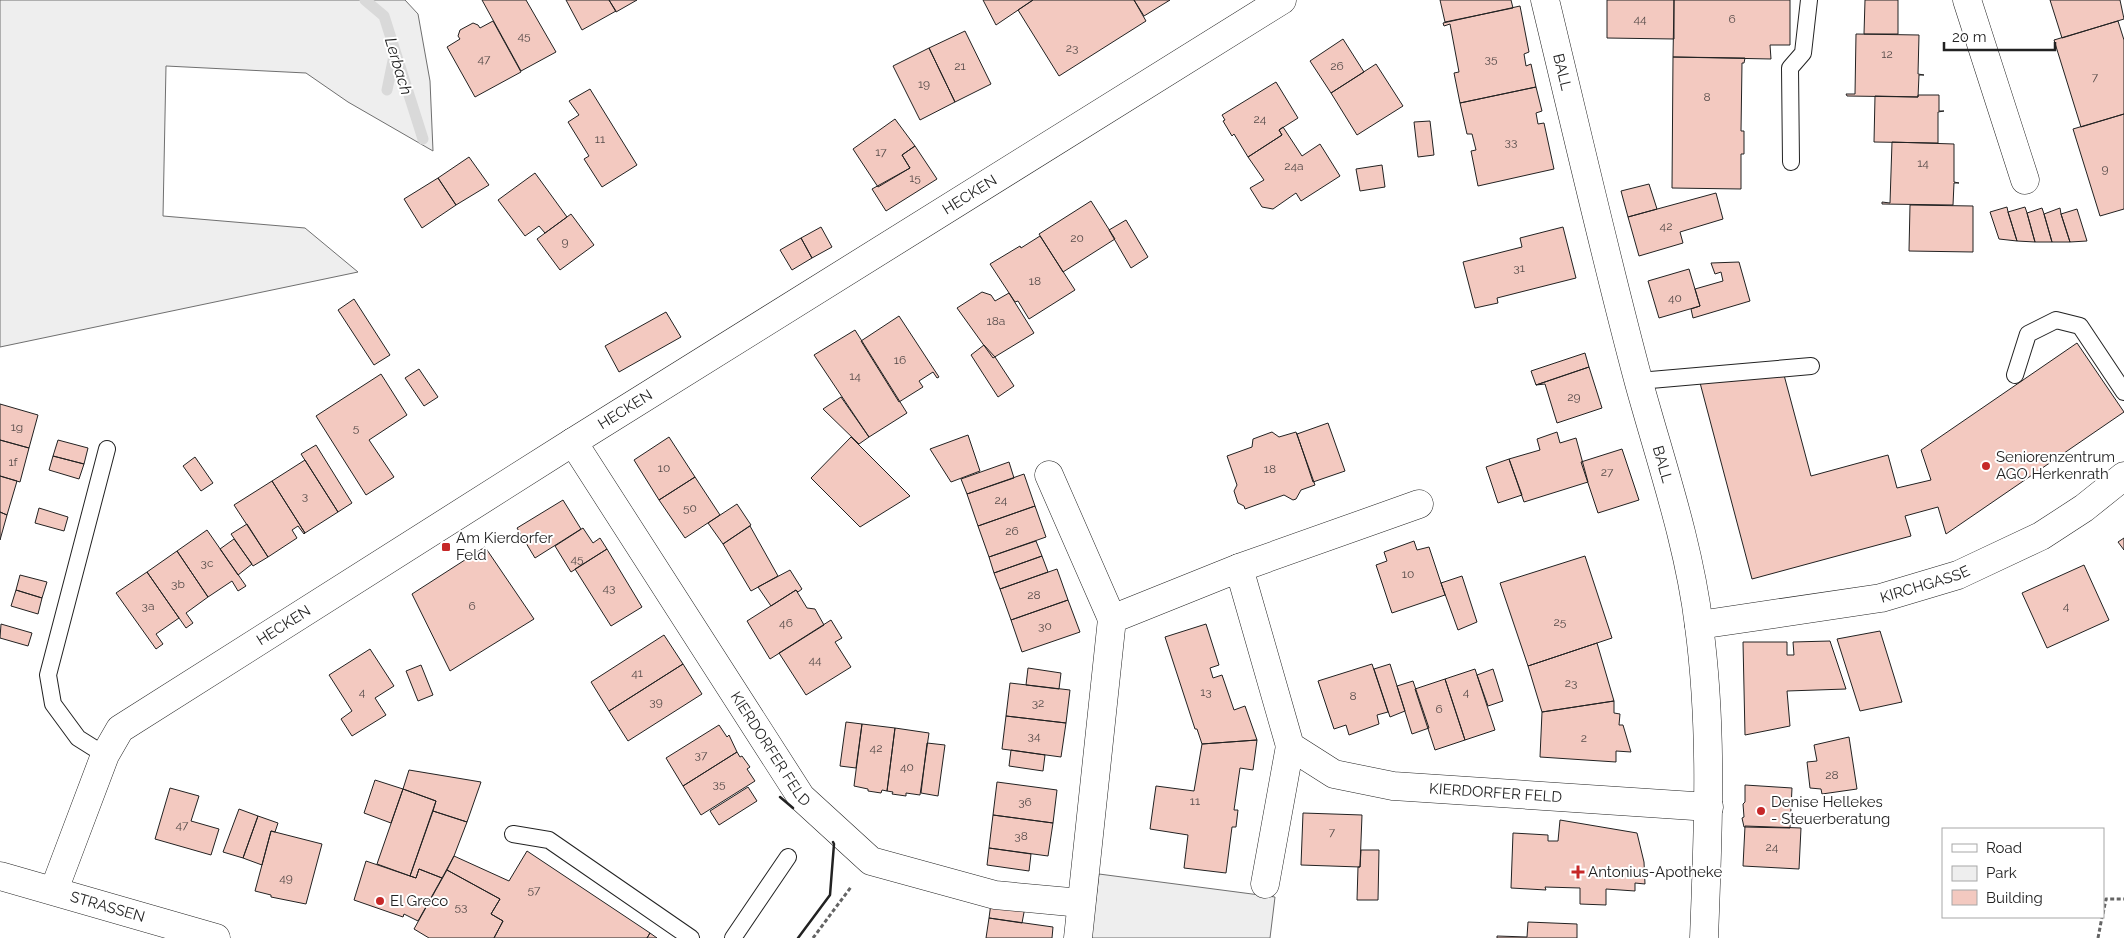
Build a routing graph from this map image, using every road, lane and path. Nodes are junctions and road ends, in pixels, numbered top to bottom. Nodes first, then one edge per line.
1 (1282, 0) edge
2 (1544, 0) edge
3 (1809, 0) edge
4 (1967, 0) edge
5 (1790, 162) dead end
6 (2025, 180) dead end
7 (1811, 366) dead end
8 (2015, 375) dead end
9 (1639, 381) junction
10 (2124, 392) edge
11 (573, 442) junction
12 (107, 449) dead end
13 (1050, 475) dead end
14 (2124, 476) edge
15 (1419, 504) dead end
16 (1239, 568) junction
17 (1112, 619) junction
18 (1699, 624) junction
19 (1290, 746) junction
20 (105, 755) junction
21 (1709, 808) junction
22 (513, 834) dead end
23 (788, 857) dead end
24 (871, 861) junction
25 (0, 876) edge
26 (1265, 884) dead end
27 (54, 890) junction
28 (2124, 899) edge
29 (1081, 903) junction
30 (2104, 907) edge
31 (2101, 918) edge
32 (216, 938) edge
33 (691, 938) edge
34 (733, 938) edge
35 (813, 938) edge
36 (1078, 938) edge
37 (1704, 938) edge
38 (2098, 938) edge

1 - 11 street, HECKEN
2 - 9 street, BALL
3 - 5 lane
4 - 6 street
7 - 9 lane
8 - 10 lane
9 - 18 street, BALL
11 - 20 street, HECKEN
11 - 24 street, KIERDORFER FELD
12 - 20 lane
13 - 17 street
14 - 18 street, KIRCHGASSE
15 - 16 street
16 - 17 street
16 - 19 street
17 - 29 street
18 - 21 street, BALL
19 - 21 street, KIERDORFER FELD
19 - 26 street
20 - 27 street, HECKEN
21 - 37 street, BALL
22 - 33 lane
23 - 34 lane
24 - 29 street, KIERDORFER FELD
24 - 35 path
25 - 27 street, STRASSEN
27 - 32 street, STRASSEN
28 - 30 path
29 - 36 street
31 - 38 path

